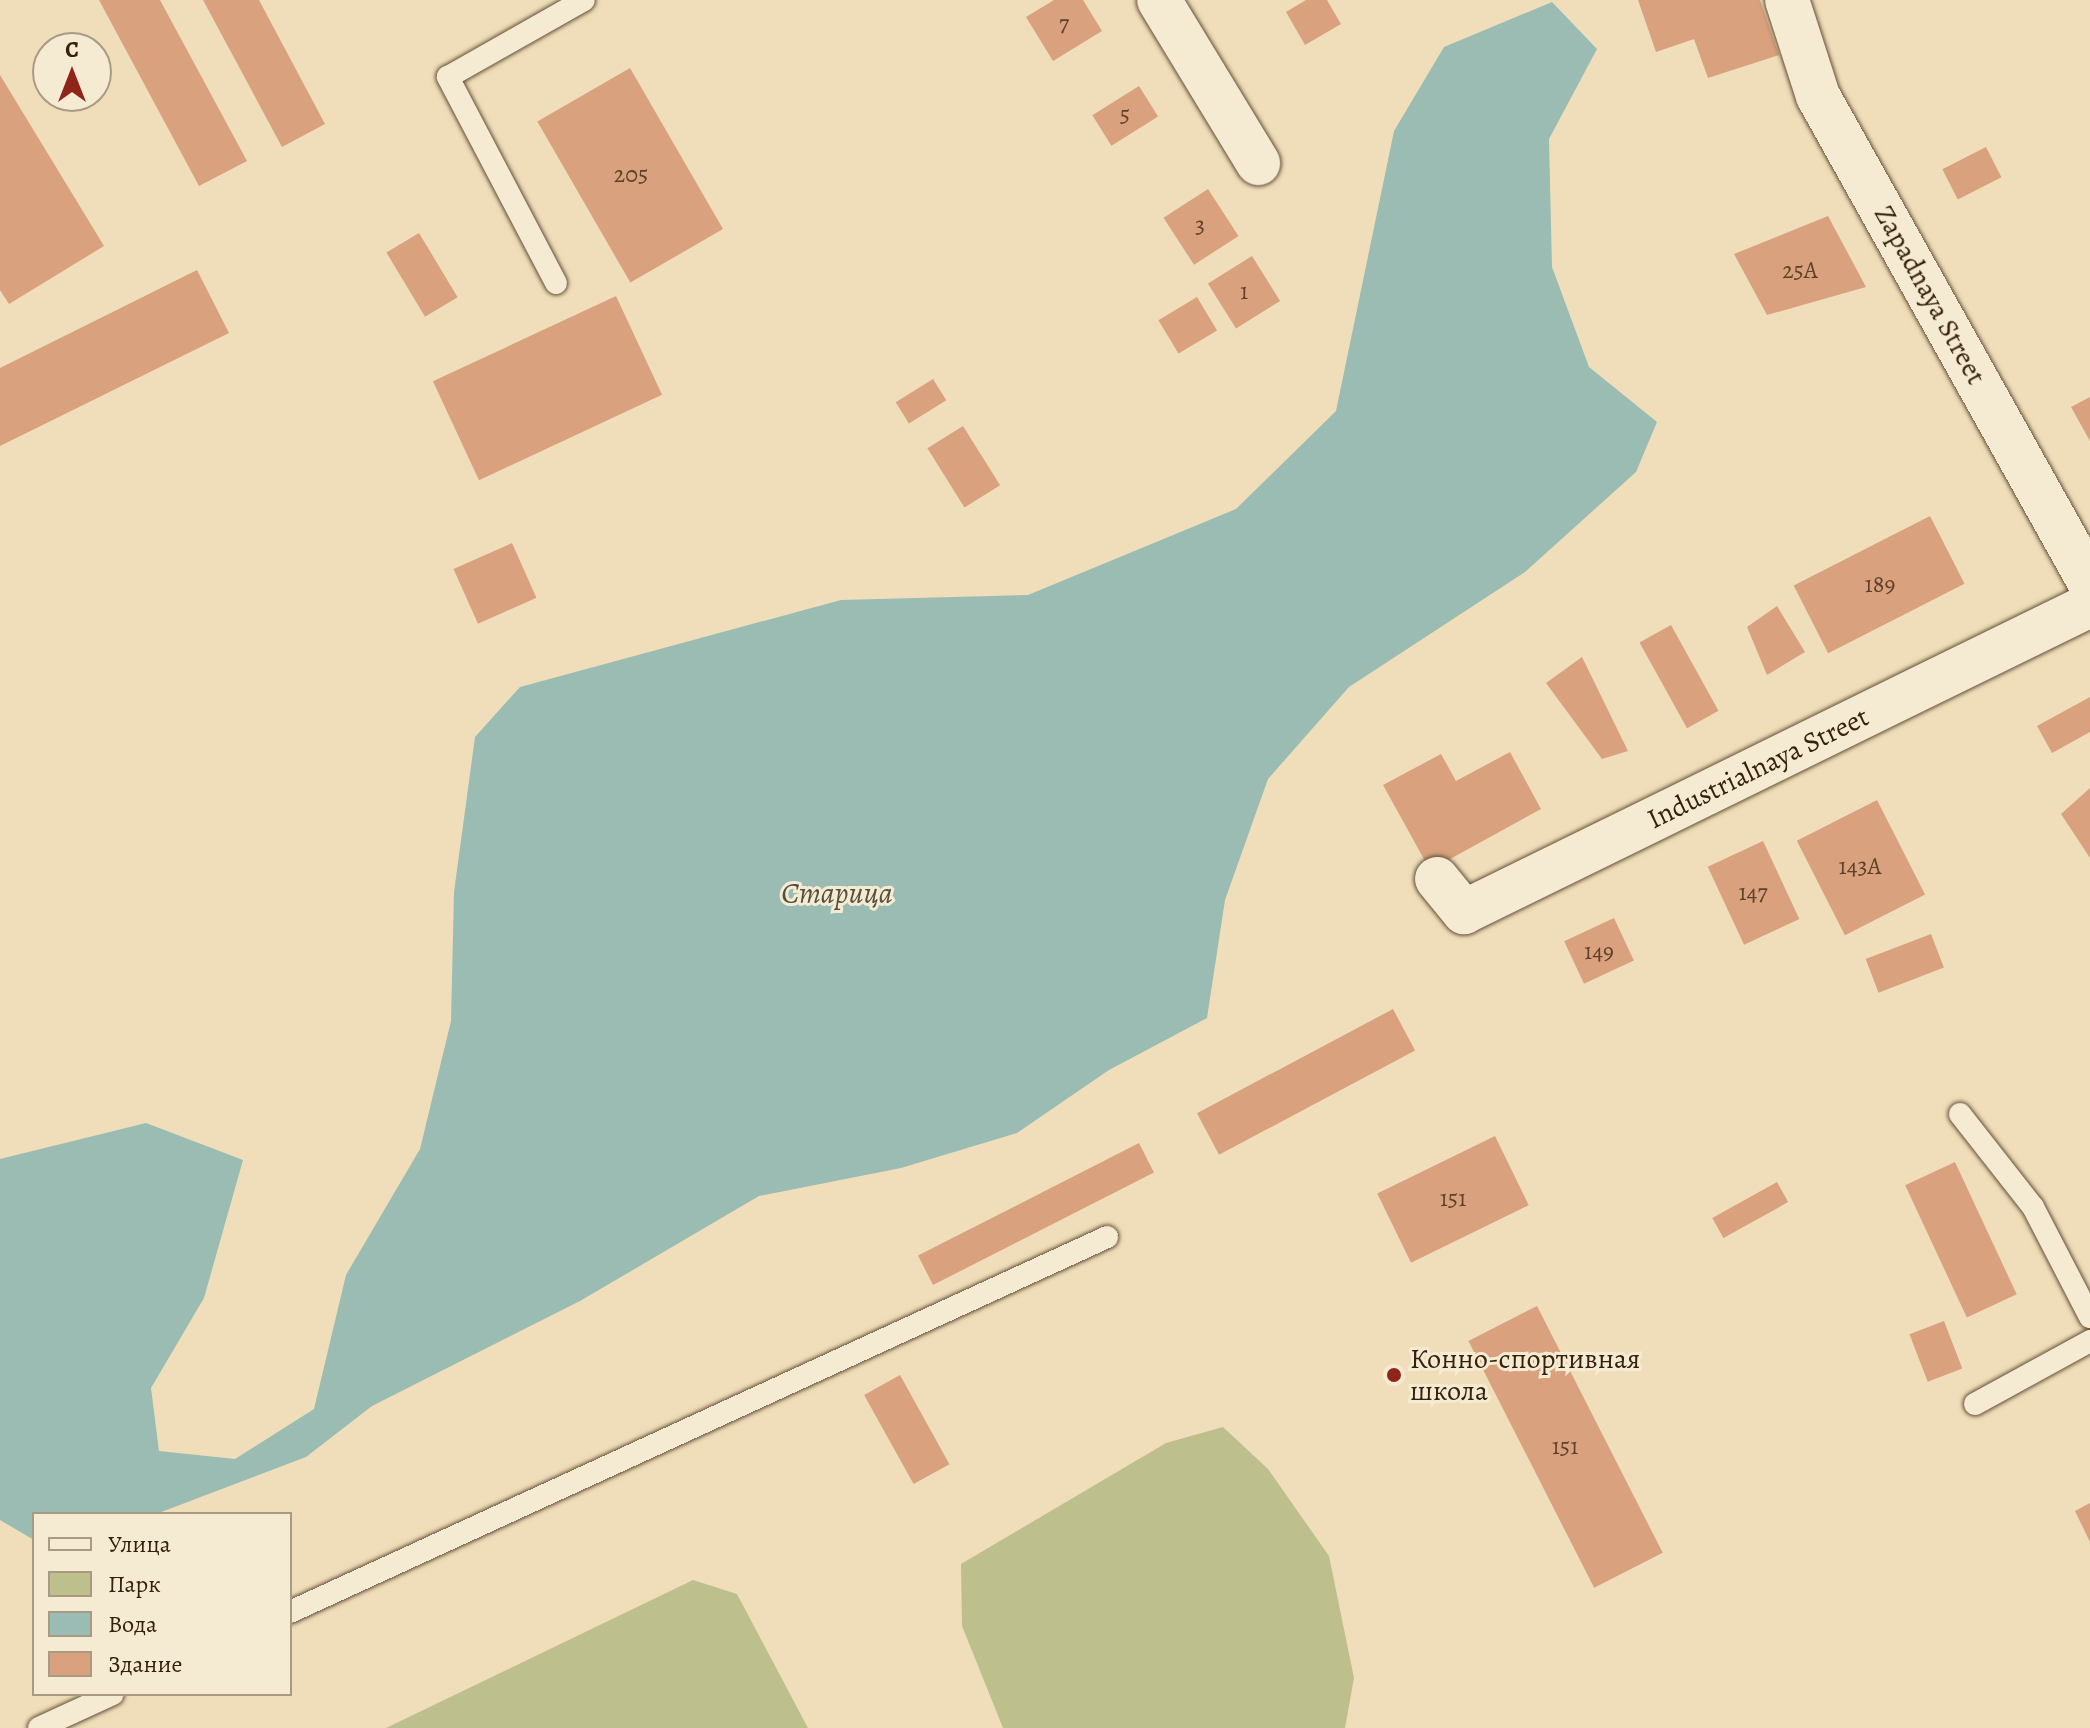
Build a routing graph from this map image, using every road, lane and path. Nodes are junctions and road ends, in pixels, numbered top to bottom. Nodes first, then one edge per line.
1 (584, 0) edge
2 (1159, 0) edge
3 (1787, 0) edge
4 (1258, 163) dead end
5 (556, 283) dead end
6 (2090, 583) edge
7 (2090, 605) edge
8 (1437, 879) dead end
9 (1960, 1114) dead end
10 (1107, 1237) dead end
11 (2090, 1317) edge
12 (2090, 1341) edge
13 (1975, 1404) dead end
14 (292, 1611) edge
15 (109, 1696) edge
16 (39, 1728) edge

1 - 5 lane
2 - 4 street
3 - 6 street, Zapadnaya Street
7 - 8 street, Industrialnaya Street
9 - 11 lane
10 - 14 lane
12 - 13 lane
15 - 16 lane

